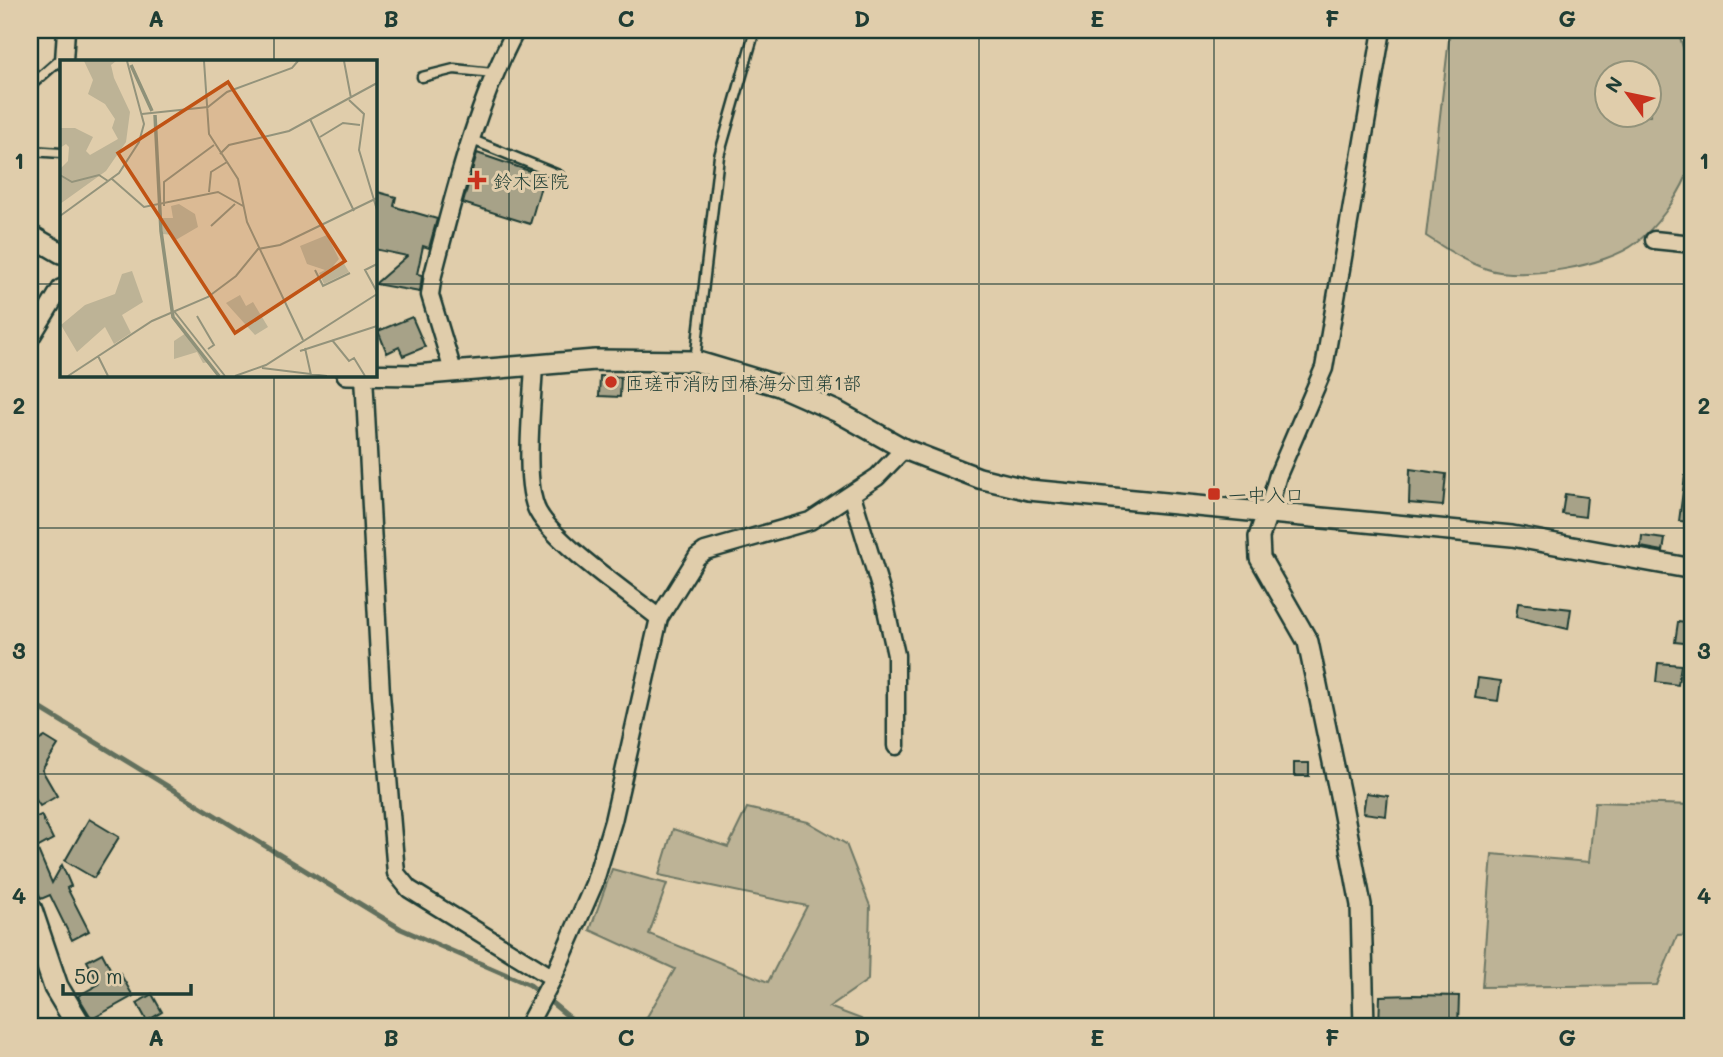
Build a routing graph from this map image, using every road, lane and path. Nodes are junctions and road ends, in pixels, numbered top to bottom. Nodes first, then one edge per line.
1 (66, 30) edge
2 (516, 30) edge
3 (755, 30) edge
4 (1382, 30) edge
5 (63, 59) edge
6 (60, 61) edge
7 (493, 73) junction
8 (422, 77) dead end
9 (30, 86) edge
10 (470, 139) junction
11 (31, 151) edge
12 (60, 153) edge
13 (559, 175) dead end
14 (30, 235) edge
15 (1654, 240) dead end
16 (1693, 244) edge
17 (60, 252) edge
18 (60, 290) edge
19 (30, 340) edge
20 (695, 361) junction
21 (534, 364) junction
22 (453, 371) junction
23 (376, 374) edge
24 (356, 376) edge
25 (904, 449) junction
26 (852, 495) junction
27 (1266, 513) junction
28 (1693, 569) edge
29 (659, 618) junction
30 (896, 746) dead end
31 (30, 910) edge
32 (553, 978) junction
33 (80, 1027) edge
34 (527, 1027) edge
35 (1364, 1027) edge

1 - 5 street
2 - 7 street
3 - 20 lane
4 - 27 street
6 - 9 lane
7 - 8 lane
7 - 10 street
10 - 13 lane
10 - 22 street
11 - 12 lane
14 - 17 street
15 - 16 street
18 - 19 street
20 - 21 street
20 - 25 street
21 - 22 street
21 - 29 street
22 - 23 street
24 - 32 street
25 - 26 street
25 - 27 street
26 - 29 street
26 - 30 street
27 - 28 street
27 - 35 street
29 - 32 street
31 - 33 main road
32 - 34 street

